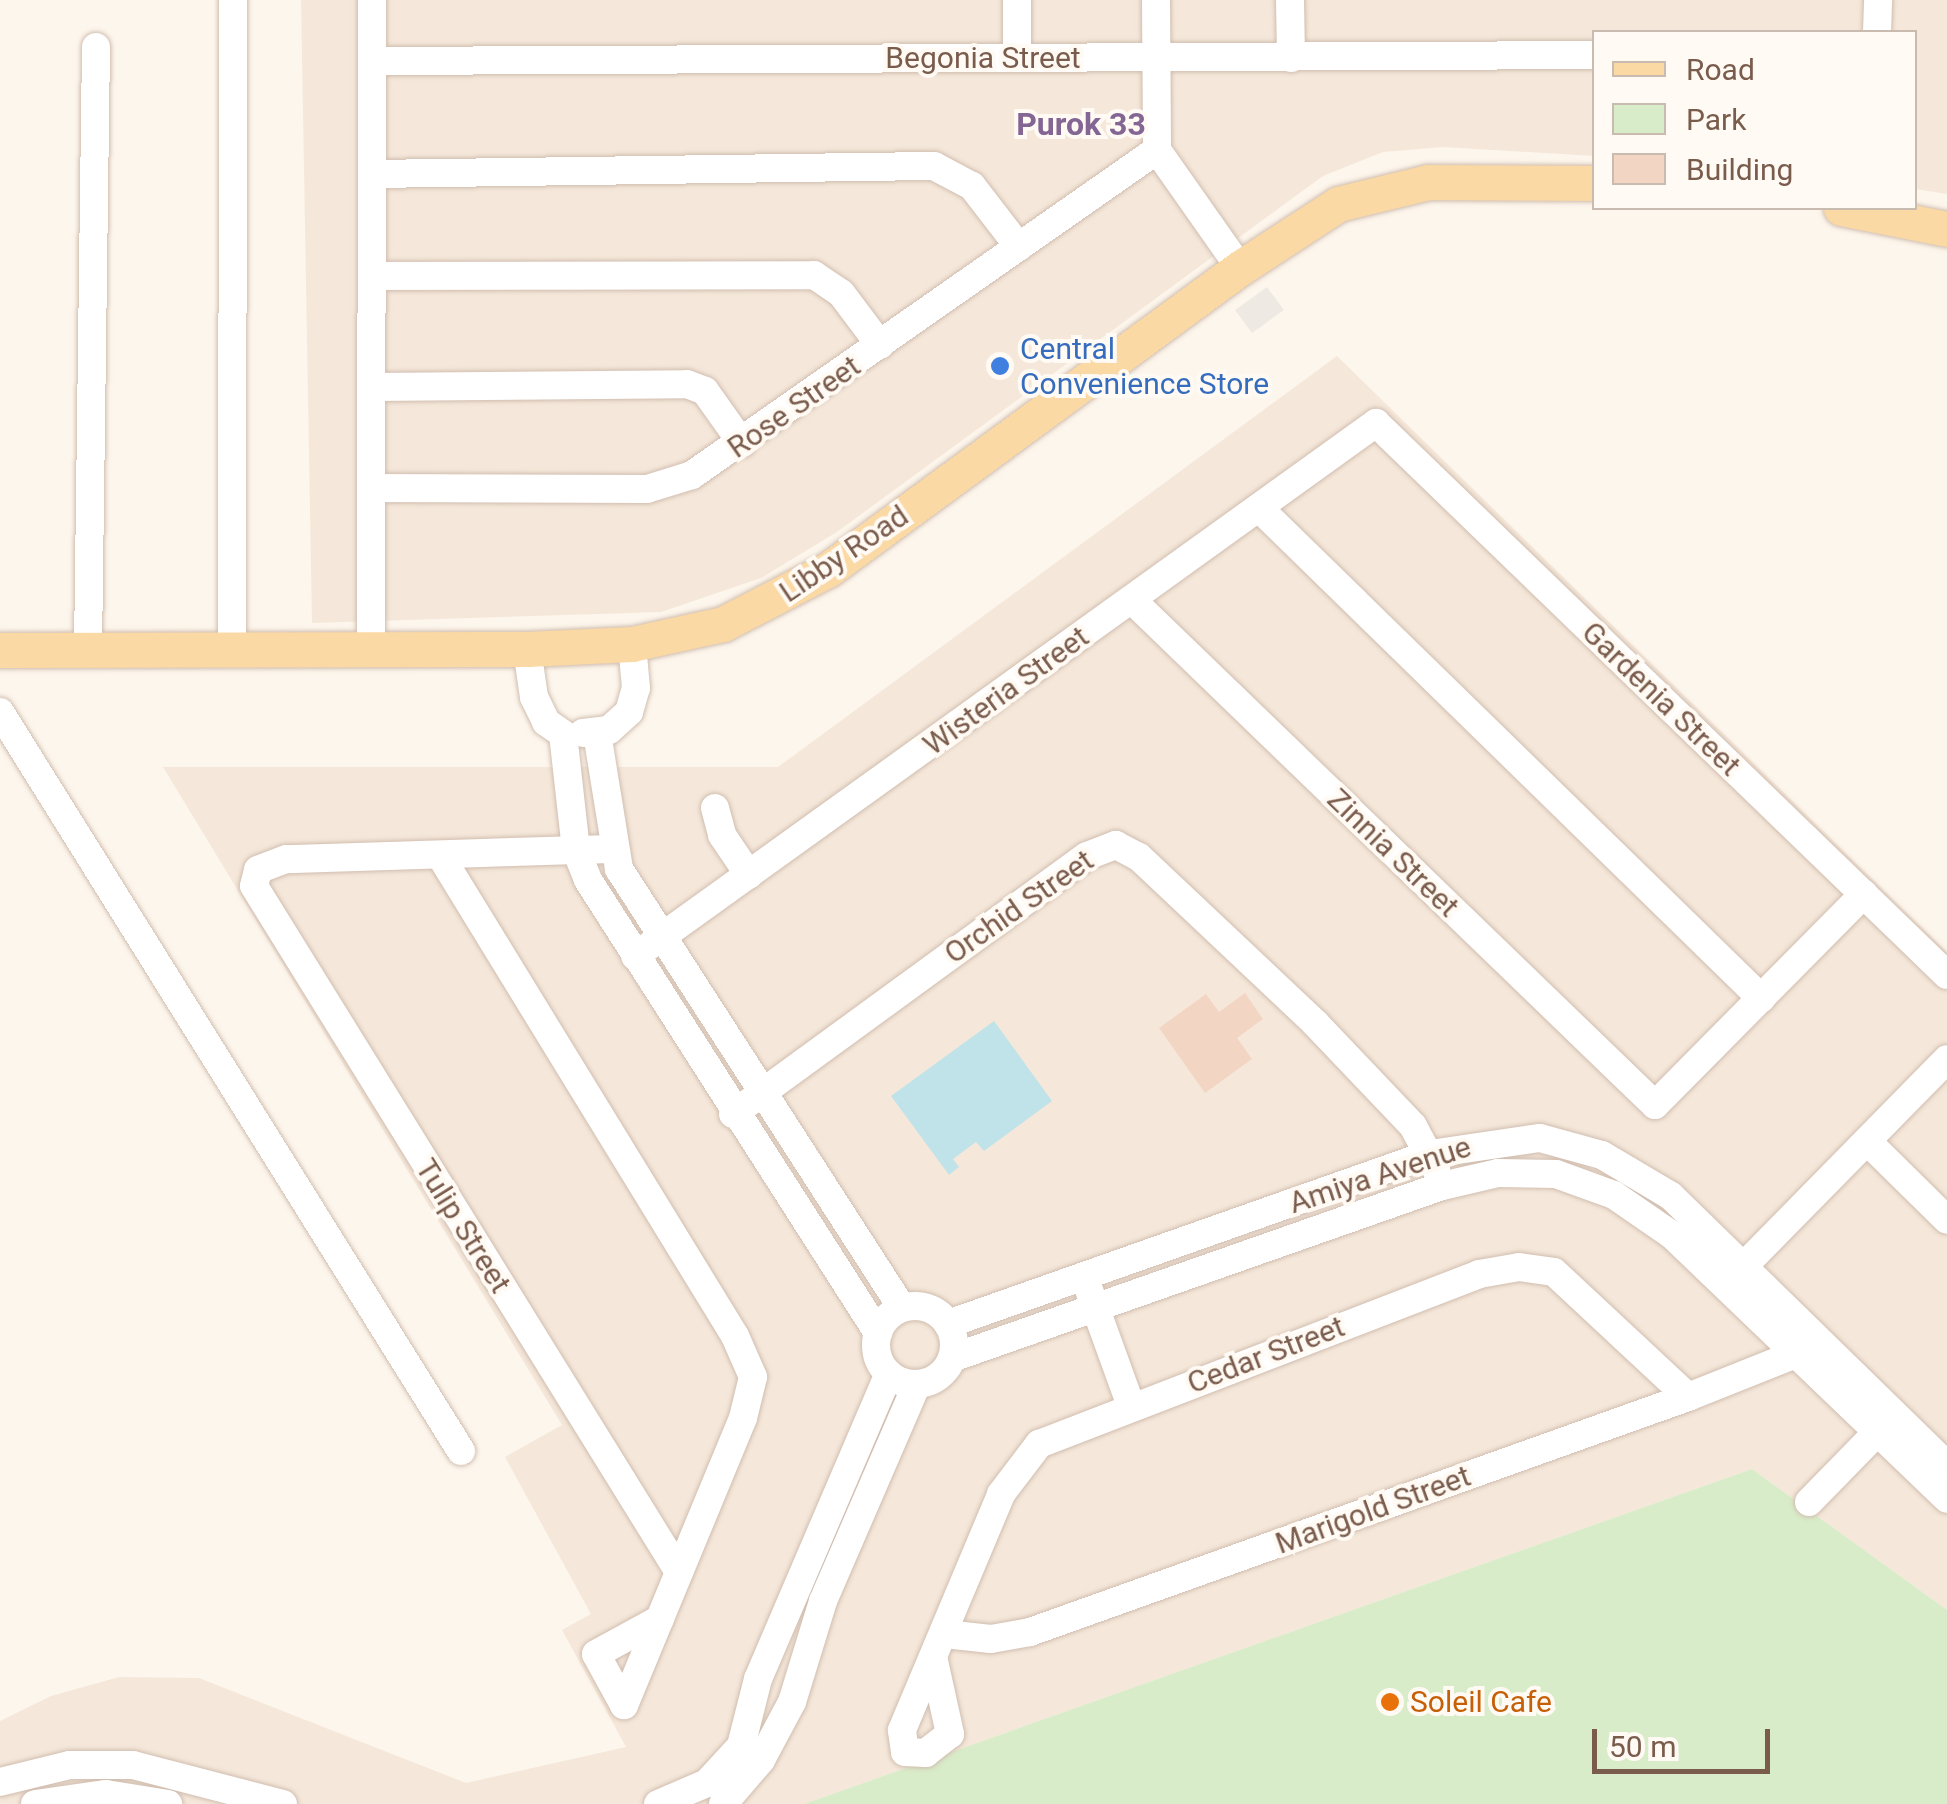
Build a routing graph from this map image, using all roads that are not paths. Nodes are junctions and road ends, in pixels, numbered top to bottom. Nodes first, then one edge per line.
1 (233, 0) edge
2 (372, 0) edge
3 (1017, 0) edge
4 (1156, 0) edge
5 (1290, 0) edge
6 (1878, 0) edge
7 (1877, 30) edge
8 (96, 47) dead end
9 (1592, 55) edge
10 (1017, 57) junction
11 (1291, 58) junction
12 (1157, 59) junction
13 (372, 61) junction
14 (1158, 150) junction
15 (372, 174) junction
16 (1592, 182) edge
17 (1868, 210) edge
18 (1947, 229) edge
19 (1019, 248) junction
20 (1240, 268) junction
21 (372, 276) junction
22 (880, 345) junction
23 (372, 387) junction
24 (1376, 423) joint
25 (742, 442) junction
26 (372, 488) junction
27 (1258, 508) junction
28 (1132, 600) junction
29 (632, 644) junction
30 (88, 649) junction
31 (232, 649) junction
32 (371, 649) junction
33 (526, 649) junction
34 (0, 650) edge
35 (0, 712) edge
36 (597, 733) junction
37 (563, 734) junction
38 (715, 808) dead end
39 (576, 850) junction
40 (611, 850) junction
41 (440, 855) junction
42 (749, 875) junction
43 (1864, 894) junction
44 (661, 938) junction
45 (635, 956) junction
46 (1947, 975) edge
47 (1761, 998) junction
48 (1947, 1060) edge
49 (761, 1094) junction
50 (734, 1114) junction
51 (1867, 1141) junction
52 (1430, 1154) junction
53 (1442, 1186) junction
54 (1947, 1220) edge
55 (1084, 1276) junction
56 (1734, 1276) junction
57 (902, 1308) junction
58 (1096, 1308) junction
59 (948, 1324) junction
60 (878, 1333) junction
61 (1805, 1344) junction
62 (952, 1358) junction
63 (889, 1374) junction
64 (917, 1384) junction
65 (1688, 1397) junction
66 (1131, 1406) junction
67 (1886, 1423) junction
68 (461, 1450) dead end
69 (1947, 1465) edge
70 (1947, 1498) edge
71 (1809, 1502) dead end
72 (679, 1572) junction
73 (805, 1612) junction
74 (660, 1619) dead end
75 (944, 1634) junction
76 (934, 1662) dead end
77 (0, 1782) edge
78 (727, 1790) edge
79 (241, 1799) edge
80 (35, 1804) edge
81 (168, 1804) edge
82 (283, 1804) edge
83 (658, 1804) edge

1 - 31 street
2 - 13 street
3 - 10 street
4 - 12 street
5 - 11 street
6 - 7 street
8 - 30 street
9 - 11 street, Begonia Street
10 - 12 street, Begonia Street
10 - 13 street, Begonia Street
11 - 12 street, Begonia Street
12 - 14 street
13 - 15 street
14 - 19 street, Rose Street
14 - 20 street
15 - 19 street
15 - 21 street
16 - 20 main road, Libby Road
17 - 18 main road
19 - 22 street, Rose Street
20 - 29 main road, Libby Road
21 - 22 street
21 - 23 street
22 - 25 street, Rose Street
23 - 25 street
23 - 26 street
24 - 27 street, Wisteria Street
24 - 43 street, Gardenia Street
25 - 26 street, Rose Street
26 - 32 street
27 - 28 street, Wisteria Street
27 - 47 street
28 - 42 street, Wisteria Street
28 - 47 street, Zinnia Street
29 - 33 main road, Libby Road
29 - 36 street
30 - 31 main road, Libby Road
30 - 34 main road, Libby Road
31 - 32 main road, Libby Road
32 - 33 main road, Libby Road
33 - 37 street
35 - 68 street
36 - 37 street
36 - 40 street
37 - 39 street
38 - 42 street
39 - 40 street
39 - 41 street
39 - 45 street
40 - 44 street
41 - 72 street
41 - 72 street, Tulip Street
42 - 44 street, Wisteria Street
43 - 46 street, Gardenia Street
43 - 47 street
44 - 45 street, Wisteria Street
44 - 49 street
45 - 50 street
48 - 51 street
49 - 50 street, Orchid Street
49 - 52 street, Orchid Street
49 - 57 street
50 - 60 street
51 - 54 street
51 - 56 street
52 - 53 street, Orchid Street
52 - 55 street, Amiya Avenue
52 - 56 street, Amiya Avenue
53 - 56 street, Amiya Avenue
53 - 58 street, Amiya Avenue
55 - 58 street
55 - 59 street, Amiya Avenue
56 - 61 street, Amiya Avenue
57 - 59 street
57 - 60 street
58 - 62 street, Amiya Avenue
58 - 66 street
59 - 62 street
60 - 63 street
61 - 65 street, Marigold Street
61 - 67 street, Amiya Avenue
62 - 64 street
63 - 64 street
63 - 73 street
64 - 73 street
65 - 66 street, Cedar Street
65 - 75 street, Marigold Street
66 - 75 street, Cedar Street
67 - 69 street, Amiya Avenue
67 - 70 street, Amiya Avenue
67 - 71 street
72 - 74 street
73 - 78 street
73 - 78 street
75 - 76 street, Cedar Street
77 - 79 street
78 - 83 street
79 - 82 street
80 - 81 street

